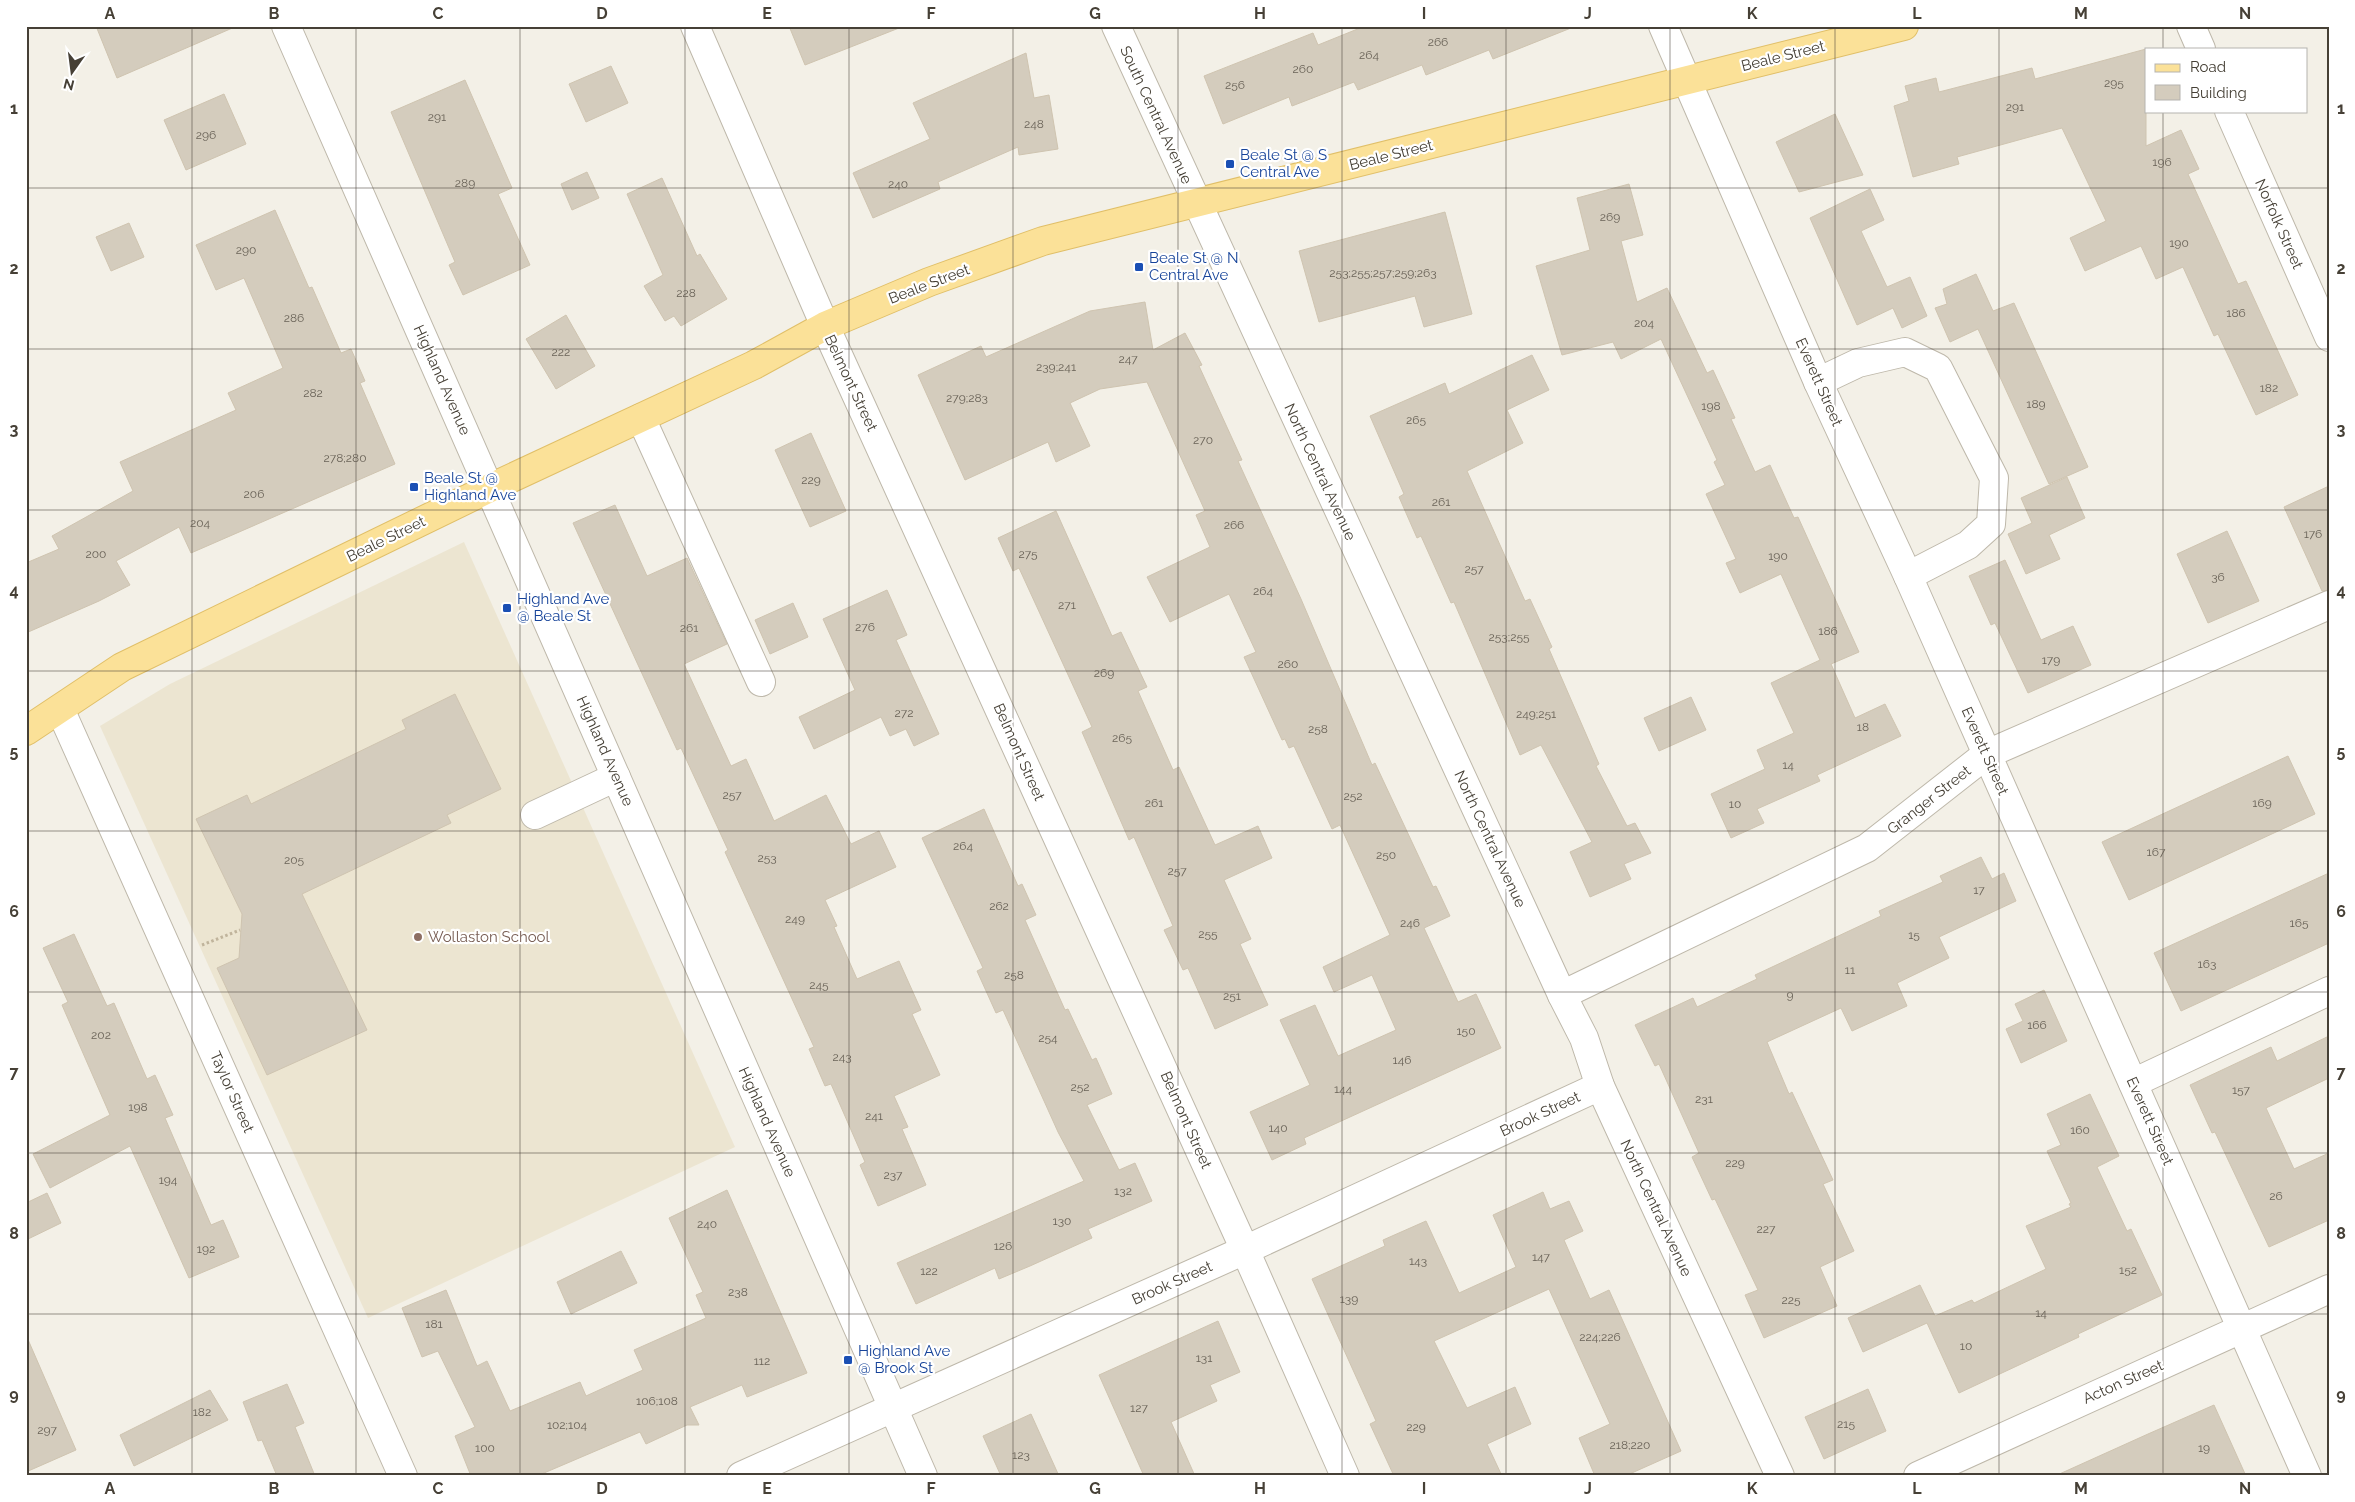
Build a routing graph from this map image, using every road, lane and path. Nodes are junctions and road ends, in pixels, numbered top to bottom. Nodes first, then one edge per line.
1 (286, 26) edge
2 (695, 26) edge
3 (1116, 26) edge
4 (1663, 26) edge
5 (1904, 26) edge
6 (2191, 26) edge
7 (2201, 48) edge
8 (1687, 80) junction
9 (2229, 112) edge
10 (1197, 204) junction
11 (825, 326) junction
12 (2329, 337) edge
13 (1818, 382) junction
14 (640, 418) junction
15 (490, 488) junction
16 (1908, 576) junction
17 (2329, 605) edge
18 (761, 682) dead end
19 (60, 709) junction
20 (26, 731) edge
21 (1987, 754) junction
22 (616, 777) junction
23 (535, 815) dead end
24 (240, 930) dead end
25 (171, 956) junction
26 (2329, 991) edge
27 (1562, 995) junction
28 (2133, 1083) junction
29 (1600, 1086) junction
30 (1245, 1250) junction
31 (2329, 1289) edge
32 (2242, 1328) junction
33 (892, 1408) junction
34 (403, 1476) edge
35 (741, 1476) edge
36 (923, 1476) edge
37 (1345, 1476) edge
38 (1780, 1476) edge
39 (1918, 1476) edge
40 (2306, 1476) edge

1 - 15 street, Highland Avenue
2 - 11 street, Belmont Street
3 - 10 street, South Central Avenue
4 - 8 street, Everett Street
5 - 8 main road, Beale Street
6 - 7 street
8 - 10 main road, Beale Street
8 - 13 street, Everett Street
9 - 12 street, Norfolk Street
10 - 11 main road, Beale Street
10 - 27 street, North Central Avenue
11 - 14 main road, Beale Street
11 - 30 street, Belmont Street
13 - 16 street, Everett Street
13 - 16 street
14 - 15 main road, Beale Street
14 - 18 street
15 - 19 main road, Beale Street
15 - 22 street, Highland Avenue
16 - 21 street, Everett Street
17 - 21 street, Granger Street
19 - 20 main road, Beale Street
19 - 25 street, Taylor Street
21 - 27 street, Granger Street
21 - 28 street, Everett Street
22 - 23 street
22 - 33 street, Highland Avenue
24 - 25 path
25 - 34 street, Taylor Street
26 - 28 street
27 - 29 street, North Central Avenue
28 - 32 street, Everett Street
29 - 30 street, Brook Street
29 - 38 street, North Central Avenue
30 - 33 street, Brook Street
30 - 37 street, Belmont Street
31 - 32 street, Acton Street
32 - 39 street, Acton Street
32 - 40 street, Everett Street
33 - 35 street, Brook Street
33 - 36 street, Highland Avenue

